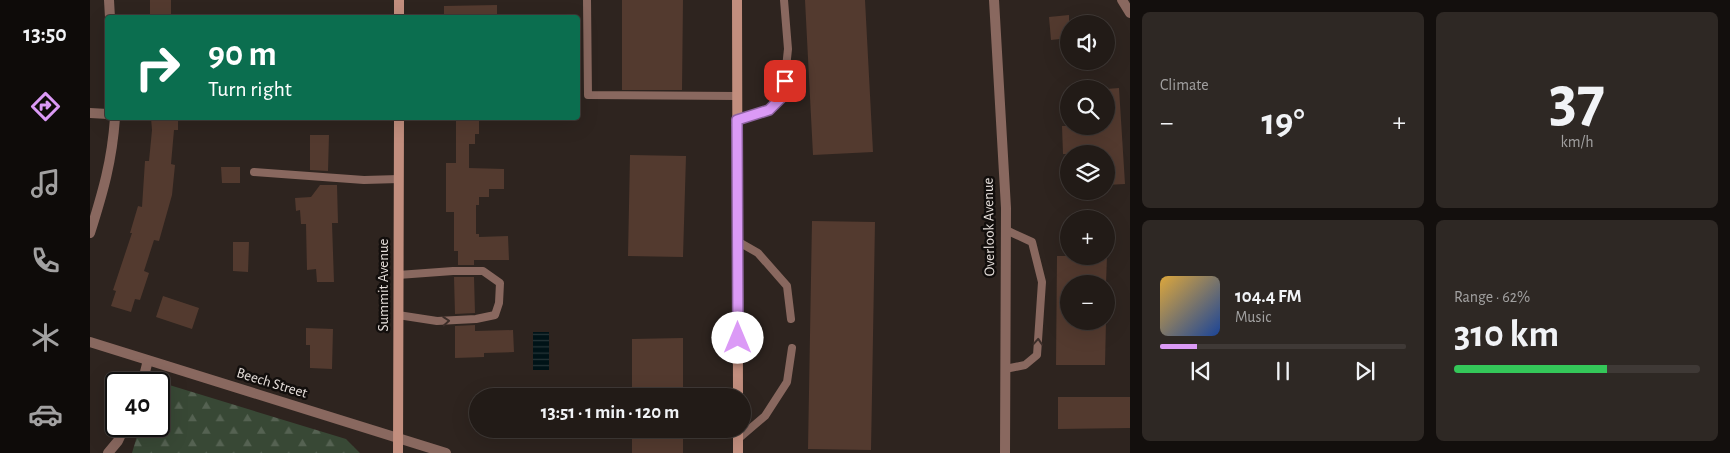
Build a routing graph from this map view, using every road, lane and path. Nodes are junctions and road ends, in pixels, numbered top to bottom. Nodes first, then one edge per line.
1 (109, 0) edge
2 (399, 0) edge
3 (587, 0) edge
4 (737, 0) edge
5 (784, 0) edge
6 (994, 0) edge
7 (1122, 0) edge
8 (1130, 12) edge
9 (110, 15) edge
10 (399, 15) edge
11 (737, 96) junction
12 (90, 113) edge
13 (105, 114) edge
14 (115, 120) edge
15 (399, 120) edge
16 (737, 120) junction
17 (254, 172) dead end
18 (399, 179) junction
19 (1006, 230) junction
20 (90, 232) edge
21 (738, 241) junction
22 (398, 275) junction
23 (398, 314) junction
24 (791, 319) dead end
25 (90, 342) edge
26 (792, 348) dead end
27 (148, 360) junction
28 (1005, 369) junction
29 (145, 372) edge
30 (738, 388) edge
31 (751, 425) edge
32 (120, 437) edge
33 (398, 438) junction
34 (738, 438) edge
35 (108, 453) edge
36 (398, 453) edge
37 (446, 453) edge
38 (738, 453) edge
39 (1005, 453) edge

1 - 9 street
2 - 10 street
3 - 11 lane
4 - 11 street
5 - 16 lane
6 - 19 street, Overlook Avenue
7 - 8 street
11 - 16 street
12 - 13 street
14 - 20 street
15 - 18 street, Summit Avenue
16 - 21 street
17 - 18 lane
18 - 22 street, Summit Avenue
19 - 28 street, Overlook Avenue
28 -> 19 lane
21 - 24 lane
21 - 30 street
22 - 23 street, Summit Avenue
23 -> 22 lane
23 - 33 street, Summit Avenue
25 - 27 street, Beech Street
26 - 31 lane
27 - 29 street
27 - 33 street, Beech Street
28 - 39 street, Overlook Avenue
32 - 35 street
33 - 36 street, Summit Avenue
33 - 37 street, Beech Street
34 - 38 street

